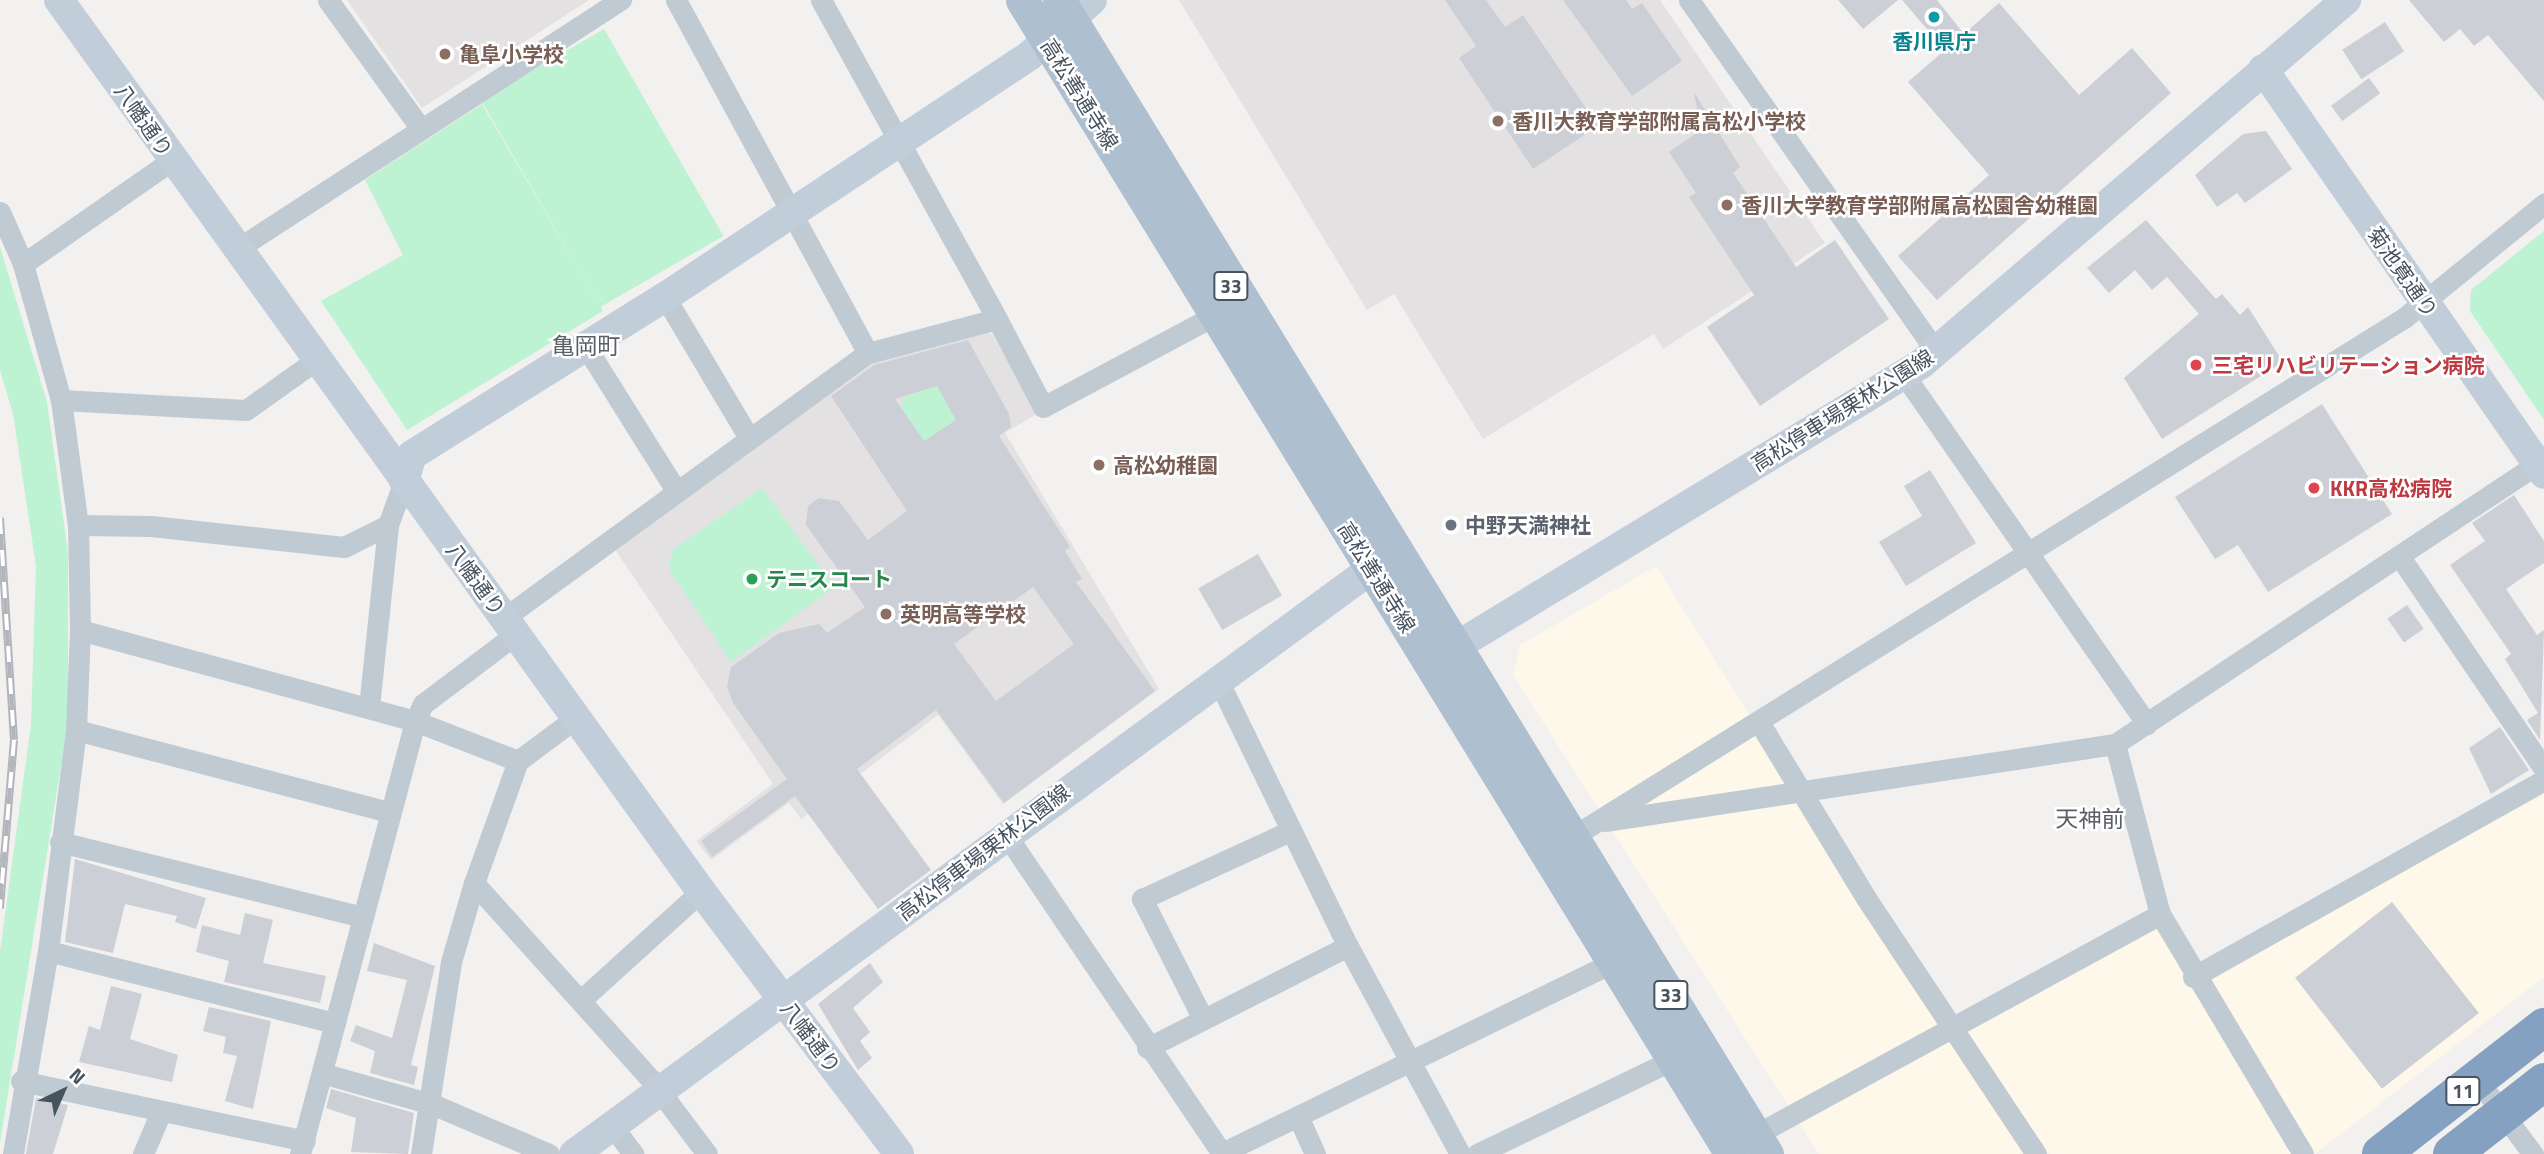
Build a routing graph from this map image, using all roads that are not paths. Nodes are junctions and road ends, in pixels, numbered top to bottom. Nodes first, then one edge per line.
1 (59, 0) edge
2 (328, 0) edge
3 (621, 0) edge
4 (676, 0) edge
5 (821, 0) edge
6 (1022, 0) edge
7 (1689, 0) edge
8 (2346, 0) edge
9 (1067, 14) edge
10 (2263, 69) junction
11 (421, 129) junction
12 (898, 139) junction
13 (172, 160) junction
14 (2544, 204) edge
15 (794, 211) junction
16 (0, 212) edge
17 (237, 248) junction
18 (23, 264) junction
19 (665, 297) junction
20 (2424, 302) junction
21 (1217, 314) junction
22 (997, 319) junction
23 (586, 347) junction
24 (1936, 352) junction
25 (868, 353) junction
26 (316, 360) junction
27 (1905, 376) junction
28 (61, 400) junction
29 (748, 436) junction
30 (2541, 469) edge
31 (404, 481) junction
32 (675, 489) junction
33 (78, 525) junction
34 (388, 525) junction
35 (2027, 552) junction
36 (2400, 557) junction
37 (1382, 560) junction
38 (510, 626) junction
39 (80, 630) junction
40 (1443, 654) junction
41 (1217, 678) junction
42 (369, 707) junction
43 (577, 717) junction
44 (415, 721) junction
45 (1759, 722) junction
46 (2147, 724) junction
47 (76, 730) junction
48 (2115, 744) junction
49 (518, 761) junction
50 (2544, 769) edge
51 (2544, 780) edge
52 (1803, 794) junction
53 (389, 812) junction
54 (1290, 831) junction
55 (1005, 833) junction
56 (1574, 836) junction
57 (60, 842) junction
58 (474, 883) junction
59 (701, 891) junction
60 (2160, 914) junction
61 (363, 917) junction
62 (1348, 946) junction
63 (48, 951) junction
64 (1630, 954) junction
65 (2193, 976) junction
66 (581, 1000) junction
67 (785, 1002) junction
68 (1203, 1019) junction
69 (335, 1023) junction
70 (1951, 1025) junction
71 (2544, 1027) edge
72 (1147, 1048) junction
73 (1688, 1053) junction
74 (1411, 1059) junction
75 (325, 1074) junction
76 (2477, 1080) junction
77 (20, 1081) junction
78 (2544, 1082) edge
79 (661, 1093) junction
80 (432, 1104) junction
81 (160, 1114) junction
82 (2504, 1114) junction
83 (1298, 1116) junction
84 (613, 1127) junction
85 (303, 1148) edge
86 (1741, 1149) edge
87 (1221, 1153) edge
88 (13, 1154) edge
89 (143, 1154) edge
90 (421, 1154) edge
91 (549, 1154) edge
92 (574, 1154) edge
93 (633, 1154) edge
94 (707, 1154) edge
95 (899, 1154) edge
96 (1315, 1154) edge
97 (1460, 1154) edge
98 (1477, 1154) edge
99 (2036, 1154) edge
100 (2303, 1154) edge
101 (2381, 1154) edge
102 (2452, 1154) edge
103 (2533, 1154) edge

1 - 13 street, 八幡通り
2 - 11 street
3 - 11 street
4 - 15 street
5 - 12 street
6 - 9 main road, 高松善通寺線 / 33
7 - 24 street
8 - 10 street, 高松停車場栗林公園線
9 - 12 street
9 - 21 main road, 高松善通寺線 / 33
9 - 37 main road, 高松善通寺線 / 33
10 - 20 street, 菊池寛通り
10 - 24 street, 高松停車場栗林公園線
11 - 17 street
12 - 15 street
12 - 22 street
13 - 17 street, 八幡通り
13 - 18 street
14 - 20 street
15 - 19 street
15 - 25 street
16 - 18 street
17 - 26 street, 八幡通り
18 - 28 street
19 - 23 street
19 - 29 street
20 - 30 street, 菊池寛通り
20 - 35 street
21 - 22 street
21 - 37 main road, 高松善通寺線 / 33
22 - 25 street
23 - 31 street
23 - 32 street
24 - 27 street, 高松停車場栗林公園線
25 - 29 street
26 - 28 street
26 - 31 street, 八幡通り
27 - 35 street
27 - 40 street, 高松停車場栗林公園線
28 - 33 street
29 - 32 street
30 - 36 street
31 - 34 street
31 - 38 street, 八幡通り
32 - 38 street
33 - 34 street
33 - 39 street
34 - 42 street
35 - 45 street
35 - 46 street
36 - 46 street
36 - 50 street
37 - 40 main road, 高松善通寺線 / 33
37 - 41 street, 高松停車場栗林公園線
38 - 43 street, 八幡通り
38 - 44 street
39 - 42 street
39 - 47 street
40 - 56 main road, 高松善通寺線 / 33
41 - 54 street
41 - 55 street, 高松停車場栗林公園線
42 - 44 street
43 - 49 street
43 - 59 street, 八幡通り
44 - 49 street
44 - 53 street
45 - 52 street
45 - 56 street
46 - 48 street
47 - 53 street
47 - 57 street
48 - 52 street
48 - 60 street
49 - 58 street
51 - 65 street
52 - 56 street
52 - 70 street
53 - 61 street
54 - 62 street
54 - 68 street
55 - 67 street, 高松停車場栗林公園線
55 - 72 street
56 - 64 main road, 高松善通寺線 / 33
57 - 61 street
57 - 63 street
58 - 66 street
58 - 80 street
59 - 66 street
59 - 67 street, 八幡通り
60 - 65 street
60 - 70 street
61 - 69 street
62 - 68 street
62 - 74 street
63 - 69 street
63 - 77 street
64 - 73 main road, 高松善通寺線 / 33
64 - 74 street
65 - 100 street
66 - 79 street
67 - 79 street, 高松停車場栗林公園線
67 - 95 street, 八幡通り
68 - 72 street
69 - 75 street
70 - 86 street
70 - 99 street
71 - 76 highway, 11
72 - 87 street
73 - 86 main road, 高松善通寺線 / 33
73 - 98 street
74 - 83 street
74 - 97 street
75 - 80 street
75 - 85 street
76 - 82 street
76 - 101 highway, 11
77 - 81 street
77 - 88 street
78 - 82 highway, 11
79 - 84 street, 高松停車場栗林公園線
79 - 94 street
80 - 90 street
80 - 91 street
81 - 85 street
81 - 89 street
82 - 102 highway, 11
82 - 103 street
83 - 87 street
83 - 96 street
84 - 92 street, 高松停車場栗林公園線
84 - 93 street

